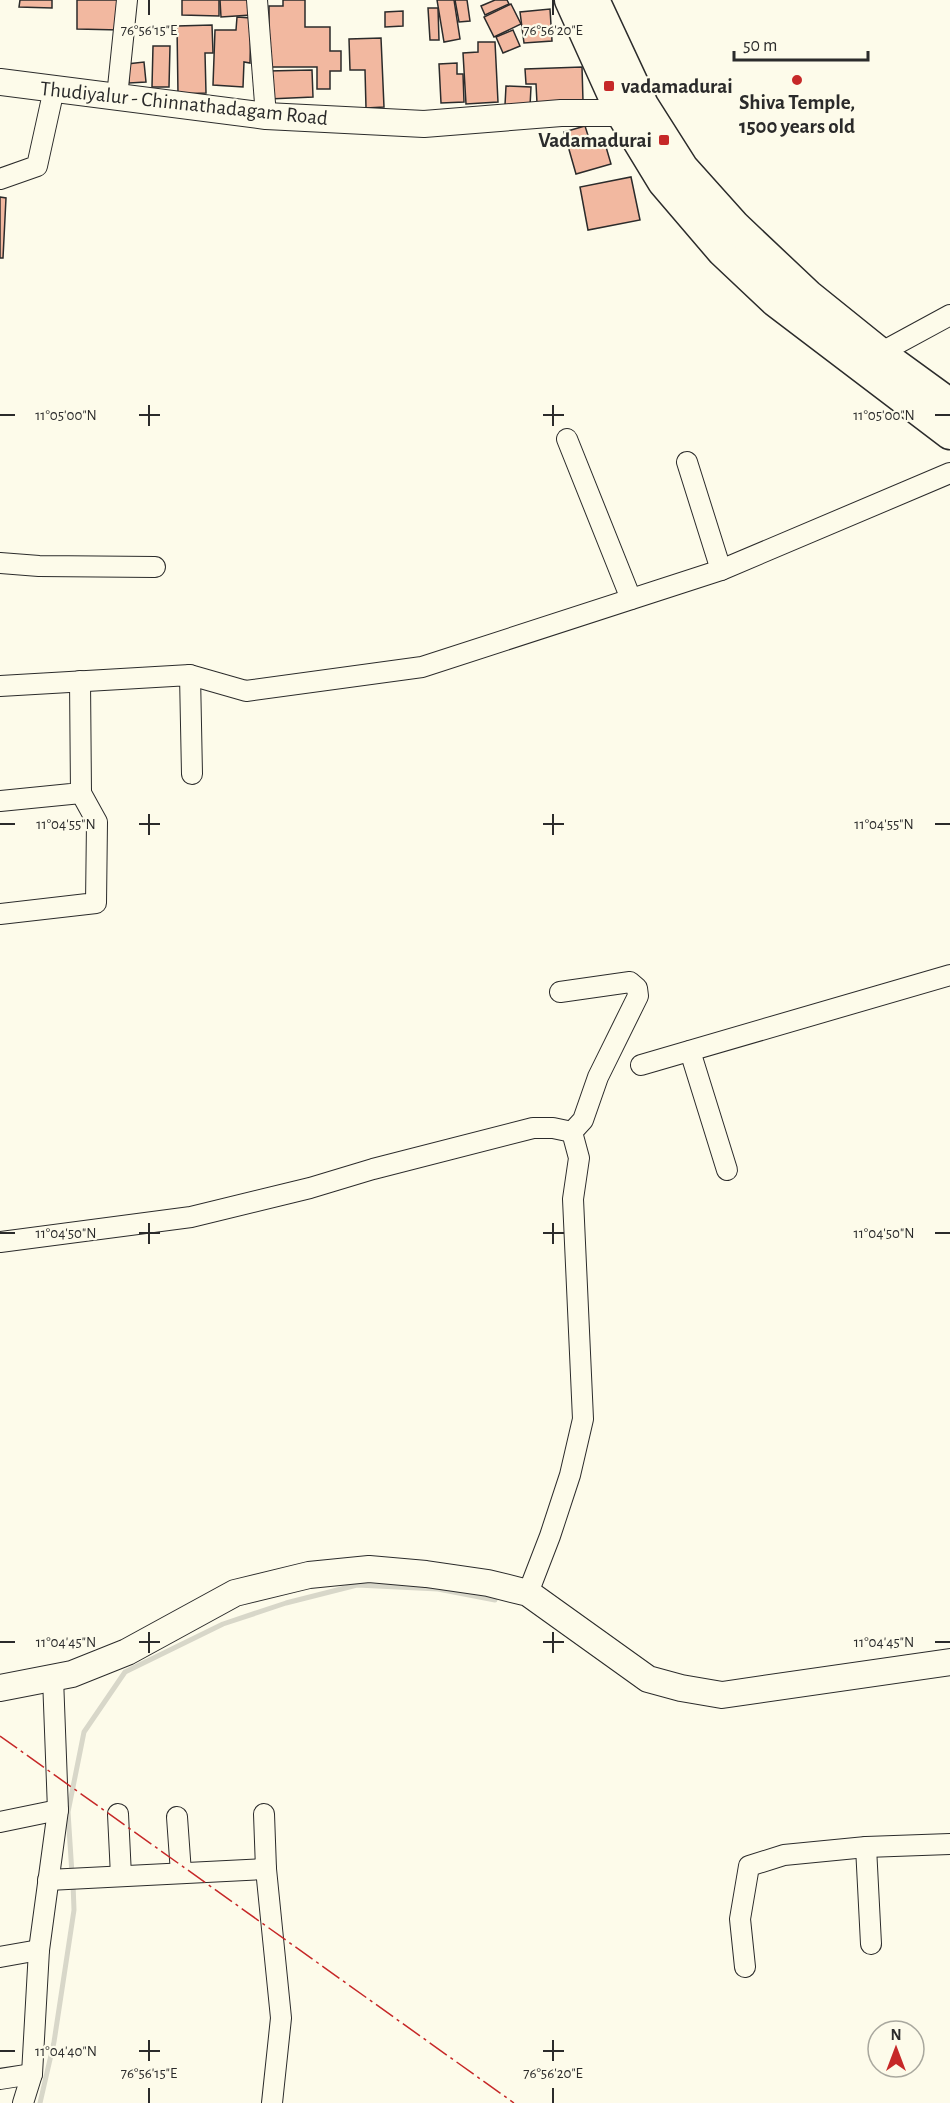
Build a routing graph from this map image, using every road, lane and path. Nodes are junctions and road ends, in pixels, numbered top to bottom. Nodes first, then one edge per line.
1 (127, 0) edge
2 (257, 0) edge
3 (570, 0) edge
4 (594, 0) edge
5 (0, 82) edge
6 (54, 89) junction
7 (117, 97) junction
8 (632, 109) junction
9 (266, 116) junction
10 (0, 179) edge
11 (950, 315) edge
12 (880, 353) junction
13 (950, 404) edge
14 (950, 434) edge
15 (567, 439) dead end
16 (687, 462) dead end
17 (950, 473) edge
18 (0, 563) edge
19 (155, 567) dead end
20 (721, 570) junction
21 (631, 599) junction
22 (190, 675) junction
23 (80, 681) junction
24 (0, 686) edge
25 (192, 774) dead end
26 (81, 793) junction
27 (0, 801) edge
28 (0, 914) edge
29 (950, 975) edge
30 (560, 992) dead end
31 (690, 1051) junction
32 (641, 1065) dead end
33 (572, 1132) junction
34 (727, 1170) dead end
35 (0, 1242) edge
36 (528, 1593) junction
37 (950, 1662) edge
38 (53, 1678) junction
39 (0, 1688) edge
40 (58, 1810) junction
41 (118, 1814) dead end
42 (264, 1814) dead end
43 (177, 1817) dead end
44 (0, 1822) edge
45 (950, 1844) edge
46 (866, 1847) junction
47 (266, 1869) junction
48 (181, 1873) junction
49 (121, 1876) junction
50 (64, 1879) junction
51 (871, 1944) dead end
52 (39, 1950) junction
53 (0, 1957) edge
54 (745, 1967) dead end
55 (32, 2074) junction
56 (0, 2079) edge
57 (23, 2103) edge
58 (272, 2103) edge

1 - 7 street
2 - 9 street
3 - 8 highway
4 - 8 highway
5 - 6 main road, Thudiyalur - Chinnathadagam Road
6 - 7 main road, Thudiyalur - Chinnathadagam Road
6 - 10 street
7 - 9 main road, Thudiyalur - Chinnathadagam Road
8 - 9 main road, Thudiyalur - Chinnathadagam Road
8 - 12 highway
8 - 14 highway
11 - 12 street
12 - 13 highway
15 - 21 street
16 - 20 street
17 - 20 street
18 - 19 street
20 - 21 street
21 - 22 street
22 - 23 street
22 - 25 street
23 - 24 street
23 - 26 street
26 - 27 street
26 - 28 street
29 - 31 street
30 - 33 street
31 - 32 street
31 - 34 street
33 - 35 street
33 - 36 street
36 - 37 main road
36 - 38 main road
38 - 39 main road
38 - 40 street
40 - 44 street
40 - 50 street
41 - 49 street
42 - 47 street
43 - 48 street
45 - 46 street
46 - 51 street
46 - 54 street
47 - 48 street
47 - 58 street
48 - 49 street
49 - 50 street
50 - 52 street
52 - 53 street
52 - 55 street
55 - 56 street
55 - 57 street

